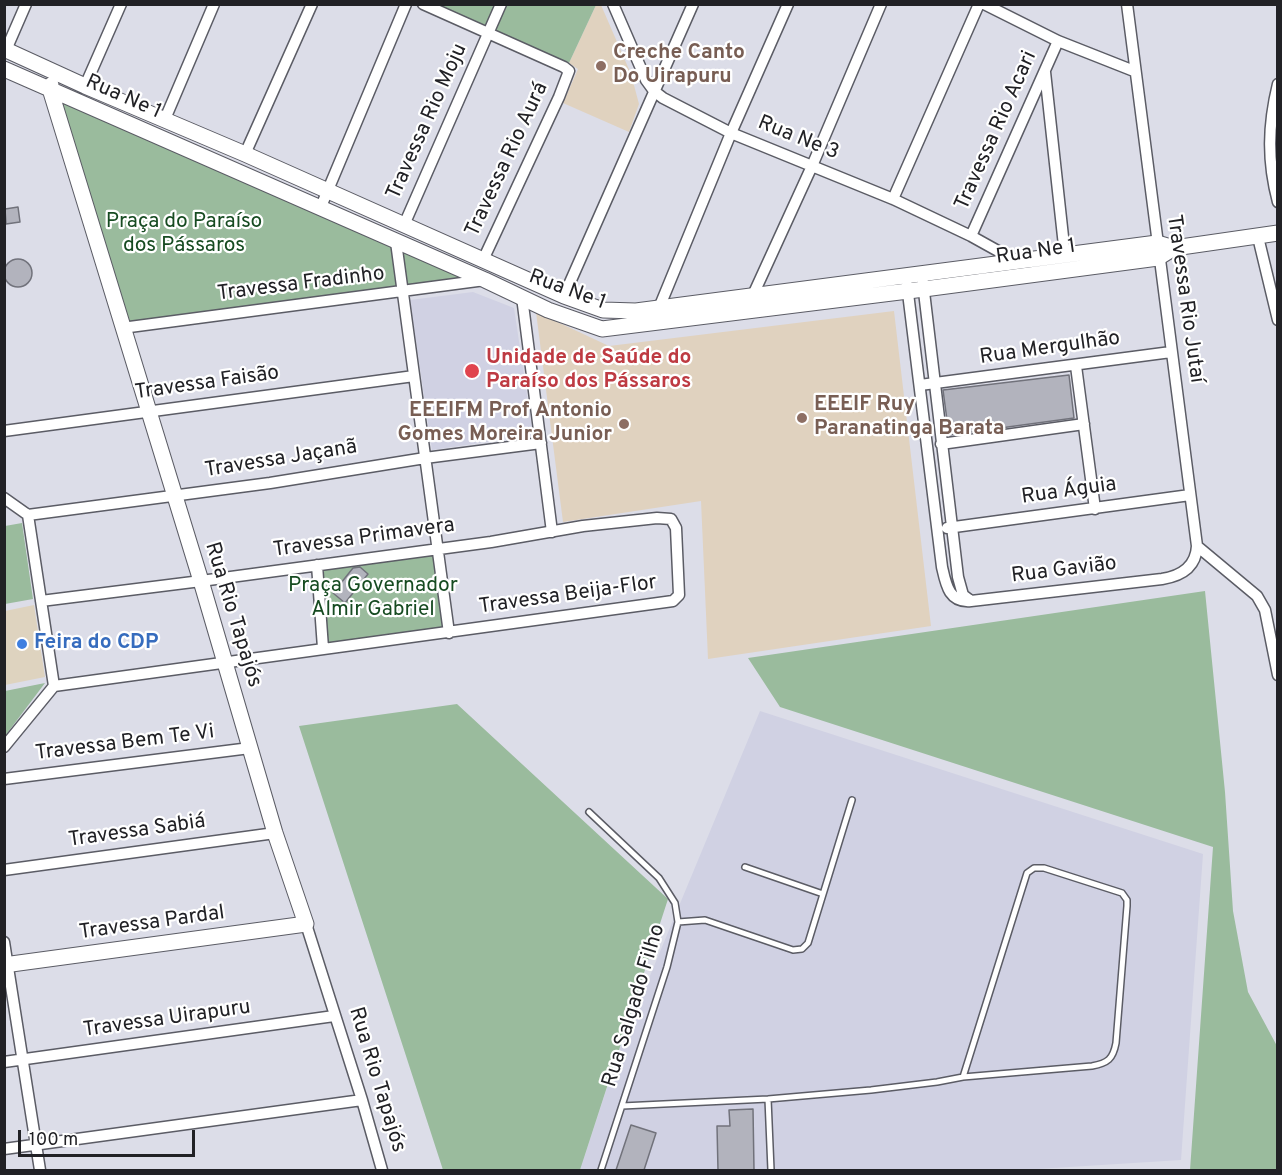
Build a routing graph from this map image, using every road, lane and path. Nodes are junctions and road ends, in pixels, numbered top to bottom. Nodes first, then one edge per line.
1 (26, 4) edge
2 (121, 4) edge
3 (214, 4) edge
4 (312, 4) edge
5 (406, 4) edge
6 (423, 4) edge
7 (501, 4) edge
8 (613, 4) edge
9 (693, 4) edge
10 (788, 4) edge
11 (881, 4) edge
12 (979, 4) edge
13 (984, 4) edge
14 (1127, 4) edge
15 (488, 34) junction
16 (1058, 41) junction
17 (5, 49) edge
18 (4, 69) edge
19 (1134, 71) junction
20 (54, 72) junction
21 (1045, 72) junction
22 (1278, 84) edge
23 (85, 86) junction
24 (50, 89) junction
25 (654, 92) junction
26 (165, 119) junction
27 (731, 133) junction
28 (245, 154) junction
29 (812, 166) junction
30 (327, 192) junction
31 (893, 199) junction
32 (1278, 202) edge
33 (320, 208) junction
34 (404, 225) junction
35 (1278, 233) edge
36 (971, 236) junction
37 (1258, 237) junction
38 (396, 242) junction
39 (1157, 250) junction
40 (1065, 255) junction
41 (483, 260) junction
42 (1016, 261) junction
43 (485, 280) junction
44 (923, 282) junction
45 (907, 284) junction
46 (403, 292) junction
47 (558, 294) junction
48 (753, 295) junction
49 (522, 297) junction
50 (544, 308) junction
51 (659, 308) junction
52 (1278, 320) edge
53 (122, 328) junction
54 (1171, 352) junction
55 (1076, 366) junction
56 (414, 376) junction
57 (934, 384) junction
58 (920, 385) junction
59 (149, 412) junction
60 (1084, 424) junction
61 (4, 431) edge
62 (541, 443) junction
63 (941, 447) junction
64 (928, 452) junction
65 (425, 458) junction
66 (174, 495) junction
67 (1190, 495) junction
68 (4, 498) edge
69 (1095, 509) junction
70 (28, 515) junction
71 (952, 527) junction
72 (937, 530) junction
73 (552, 532) junction
74 (1197, 546) junction
75 (437, 548) junction
76 (317, 565) junction
77 (201, 581) junction
78 (680, 581) joint
79 (41, 601) junction
80 (971, 601) junction
81 (449, 633) junction
82 (323, 648) junction
83 (225, 663) junction
84 (1278, 675) edge
85 (54, 686) junction
86 (4, 747) edge
87 (250, 748) junction
88 (4, 779) edge
89 (852, 800) dead end
90 (589, 812) dead end
91 (275, 833) junction
92 (745, 867) dead end
93 (4, 870) edge
94 (823, 894) junction
95 (678, 922) junction
96 (306, 924) junction
97 (4, 942) edge
98 (6, 965) edge
99 (334, 1016) junction
100 (22, 1059) junction
101 (4, 1062) edge
102 (963, 1077) junction
103 (768, 1099) junction
104 (362, 1100) junction
105 (622, 1106) junction
106 (36, 1145) junction
107 (4, 1149) edge
108 (40, 1170) edge
109 (382, 1170) edge
110 (601, 1170) edge
111 (771, 1170) edge

1 - 17 street
2 - 23 street
3 - 26 street
4 - 28 street
5 - 30 street
6 - 15 street
7 - 15 street, Travessa Rio Moju
8 - 25 street
9 - 25 street
10 - 27 street
11 - 29 street
12 - 31 street
13 - 16 street
14 - 19 street, Travessa Rio Jutaí
15 - 34 street, Travessa Rio Moju
15 - 41 street, Travessa Rio Aurá
16 - 19 street
16 - 21 street, Travessa Rio Acari
17 - 20 street, Rua Ne 1
18 - 24 street, Rua Ne 1
19 - 39 street, Travessa Rio Jutaí
20 - 23 street, Rua Ne 1
20 - 24 street
21 - 36 street, Travessa Rio Acari
21 - 40 street
22 - 32 street
23 - 26 street, Rua Ne 1
24 - 33 street, Rua Ne 1
24 - 53 street, Rua Rio Tapajós
25 - 27 street, Rua Ne 3
25 - 47 street
26 - 28 street, Rua Ne 1
27 - 29 street, Rua Ne 3
27 - 51 street
28 - 30 street, Rua Ne 1
29 - 31 street, Rua Ne 3
29 - 48 street
30 - 33 street
30 - 34 street, Rua Ne 1
31 - 36 street, Rua Ne 3
33 - 38 street, Rua Ne 1
34 - 41 street, Rua Ne 1
35 - 37 street
36 - 42 street, Rua Ne 3
37 - 39 street
37 - 52 street
38 - 43 street, Rua Ne 1
38 - 46 street
39 - 40 street, Rua Ne 1
39 - 44 street, Rua Ne 1
39 - 54 street, Travessa Rio Jutaí
40 - 42 street, Rua Ne 1
41 - 47 street, Rua Ne 1
42 - 44 street, Rua Ne 1
43 - 46 street, Travessa Fradinho
43 - 49 street, Rua Ne 1
44 - 45 street, Rua Ne 1
44 - 57 street
45 - 48 street, Rua Ne 1
45 - 50 street, Rua Ne 1
45 - 58 street
46 - 53 street, Travessa Fradinho
46 - 56 street
47 - 50 street
47 - 51 street, Rua Ne 1
48 - 51 street, Rua Ne 1
49 - 50 street, Rua Ne 1
49 - 62 street
53 - 59 street, Rua Rio Tapajós
54 - 55 street, Rua Mergulhão
54 - 67 street, Travessa Rio Jutaí
55 - 57 street, Rua Mergulhão
55 - 60 street
56 - 59 street, Travessa Faisão
56 - 65 street
57 - 58 street, Rua Mergulhão
57 - 63 street
58 - 64 street
59 - 61 street, Travessa Faisão
59 - 66 street, Rua Rio Tapajós
60 - 63 street
60 - 69 street
62 - 65 street, Travessa Jaçanã
62 - 73 street
63 - 64 street
63 - 71 street
64 - 72 street
65 - 66 street, Travessa Jaçanã
65 - 75 street
66 - 70 street, Travessa Jaçanã
66 - 77 street, Rua Rio Tapajós
67 - 69 street, Rua Águia
67 - 74 street, Travessa Rio Jutaí
68 - 70 street
69 - 71 street, Rua Águia
70 - 79 street
71 - 72 street, Rua Águia
71 - 80 street
72 - 80 street
73 - 75 street, Travessa Primavera
73 - 78 street, Travessa Primavera
74 - 80 street, Rua Gavião
74 - 84 street
75 - 76 street, Travessa Primavera
75 - 81 street
76 - 77 street, Travessa Primavera
76 - 82 street
77 - 79 street, Travessa Primavera
77 - 83 street, Rua Rio Tapajós
78 - 81 street, Travessa Beija-Flor
79 - 85 street
81 - 82 street, Travessa Beija-Flor
82 - 83 street, Travessa Beija-Flor
83 - 85 street, Travessa Beija-Flor
83 - 87 street, Rua Rio Tapajós
85 - 86 street
87 - 88 street, Travessa Bem Te Vi
87 - 91 street, Rua Rio Tapajós
89 - 94 lane
90 - 95 lane, Rua Salgado Filho
91 - 93 street, Travessa Sabiá
91 - 96 street, Rua Rio Tapajós
92 - 94 lane
94 - 95 lane
95 - 105 lane, Rua Salgado Filho
96 - 98 street, Travessa Pardal
96 - 99 street, Rua Rio Tapajós
97 - 98 street
98 - 100 street
99 - 100 street, Travessa Uirapuru
99 - 104 street, Rua Rio Tapajós
100 - 101 street, Travessa Uirapuru
100 - 106 street
102 - 102 lane
102 - 103 lane
103 - 105 lane
103 - 111 lane
104 - 106 street
104 - 109 street, Rua Rio Tapajós
105 - 110 lane, Rua Salgado Filho
106 - 107 street
106 - 108 street

